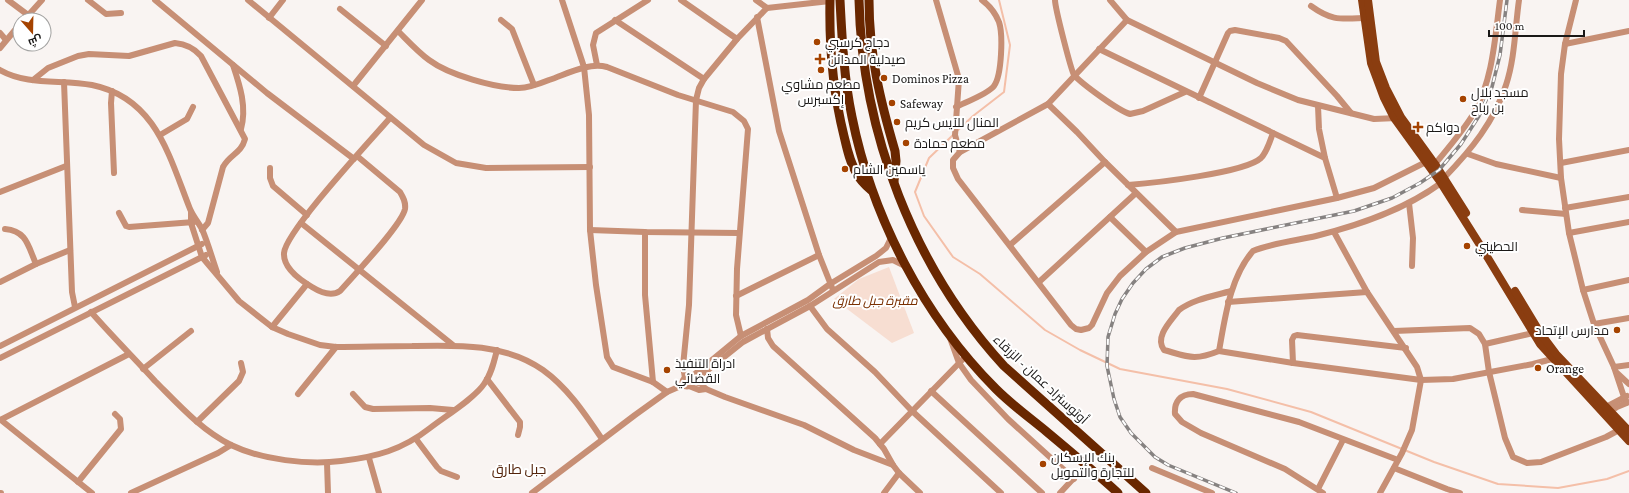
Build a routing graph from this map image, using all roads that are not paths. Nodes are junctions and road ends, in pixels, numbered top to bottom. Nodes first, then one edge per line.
1 (8, 0) edge
2 (42, 0) edge
3 (88, 0) edge
4 (155, 0) edge
5 (248, 0) edge
6 (283, 0) edge
7 (422, 0) edge
8 (562, 0) edge
9 (648, 0) edge
10 (681, 0) edge
11 (756, 0) edge
12 (830, 0) edge
13 (840, 0) edge
14 (859, 0) edge
15 (869, 0) edge
16 (936, 0) edge
17 (982, 0) edge
18 (1055, 0) edge
19 (1110, 0) edge
20 (1362, 0) edge
21 (1368, 0) edge
22 (1500, 0) edge
23 (1519, 0) edge
24 (1576, 0) edge
25 (818, 1) edge
26 (1311, 6) dead end
27 (767, 8) junction
28 (340, 9) dead end
29 (20, 12) edge
30 (31, 12) edge
31 (121, 13) dead end
32 (757, 17) junction
33 (269, 18) junction
34 (1364, 18) junction
35 (501, 20) dead end
36 (615, 20) junction
37 (1127, 20) junction
38 (398, 31) junction
39 (1629, 32) edge
40 (0, 33) edge
41 (12, 33) edge
42 (737, 39) junction
43 (6, 40) junction
44 (1565, 44) junction
45 (386, 46) junction
46 (0, 48) edge
47 (1099, 49) junction
48 (1215, 62) junction
49 (233, 65) junction
50 (597, 65) junction
51 (584, 68) junction
52 (0, 70) edge
53 (1074, 74) junction
54 (704, 79) junction
55 (34, 80) junction
56 (64, 82) junction
57 (534, 85) junction
58 (353, 86) junction
59 (878, 90) junction
60 (112, 91) junction
61 (868, 91) junction
62 (1185, 92) junction
63 (848, 94) junction
64 (835, 96) junction
65 (1199, 98) junction
66 (696, 100) junction
67 (1048, 104) junction
68 (1318, 106) junction
69 (193, 107) dead end
70 (956, 107) junction
71 (1351, 113) junction
72 (390, 118) junction
73 (1398, 118) junction
74 (241, 129) junction
75 (1273, 133) junction
76 (160, 136) junction
77 (1629, 150) edge
78 (960, 152) junction
79 (1468, 154) junction
80 (355, 157) junction
81 (1325, 158) junction
82 (1104, 162) junction
83 (1426, 162) junction
84 (1561, 163) junction
85 (1435, 164) junction
86 (66, 166) junction
87 (590, 167) junction
88 (270, 168) dead end
89 (114, 173) dead end
90 (1561, 178) junction
91 (1443, 181) junction
92 (893, 183) junction
93 (1128, 185) junction
94 (873, 191) junction
95 (0, 192) edge
96 (1136, 193) junction
97 (1629, 197) edge
98 (1337, 198) junction
99 (1409, 204) junction
100 (1522, 210) dead end
101 (1566, 211) junction
102 (119, 213) dead end
103 (307, 215) junction
104 (1110, 217) junction
105 (194, 222) junction
106 (301, 222) junction
107 (1629, 222) edge
108 (5, 229) dead end
109 (202, 230) junction
110 (590, 230) junction
111 (645, 232) junction
112 (692, 232) junction
113 (1176, 232) junction
114 (1334, 232) junction
115 (739, 233) junction
116 (1570, 233) junction
117 (892, 236) junction
118 (207, 242) junction
119 (1010, 245) junction
120 (198, 246) junction
121 (70, 250) junction
122 (1146, 252) junction
123 (211, 253) junction
124 (819, 255) junction
125 (202, 257) junction
126 (36, 264) junction
127 (1412, 266) dead end
128 (905, 267) junction
129 (360, 269) junction
130 (218, 278) junction
131 (1629, 280) edge
132 (0, 282) edge
133 (1039, 282) junction
134 (307, 284) junction
135 (830, 284) junction
136 (833, 290) junction
137 (1583, 290) junction
138 (1232, 291) junction
139 (1367, 292) junction
140 (736, 296) junction
141 (1228, 302) junction
142 (810, 306) junction
143 (75, 307) junction
144 (91, 312) junction
145 (1629, 318) edge
146 (1594, 324) junction
147 (272, 327) junction
148 (767, 329) junction
149 (191, 331) dead end
150 (1394, 331) junction
151 (1533, 333) junction
152 (741, 336) junction
153 (1485, 344) junction
154 (453, 345) junction
155 (0, 346) edge
156 (336, 347) junction
157 (1406, 348) junction
158 (497, 350) junction
159 (1219, 351) junction
160 (129, 354) junction
161 (0, 358) edge
162 (1552, 359) junction
163 (963, 360) junction
164 (241, 363) dead end
165 (1293, 363) junction
166 (1629, 365) edge
167 (144, 368) junction
168 (1615, 370) junction
169 (1489, 372) junction
170 (487, 379) junction
171 (1421, 380) junction
172 (688, 381) junction
173 (653, 382) junction
174 (1629, 384) edge
175 (931, 391) junction
176 (667, 392) junction
177 (298, 394) dead end
178 (353, 394) dead end
179 (1627, 396) edge
180 (1628, 403) edge
181 (453, 410) junction
182 (911, 410) junction
183 (1605, 411) junction
184 (115, 414) dead end
185 (1, 420) edge
186 (197, 422) junction
187 (1619, 430) junction
188 (1629, 431) edge
189 (518, 435) dead end
190 (416, 439) junction
191 (602, 439) junction
192 (1343, 440) junction
193 (1629, 441) edge
194 (231, 444) junction
195 (880, 444) junction
196 (369, 458) junction
197 (1398, 460) junction
198 (327, 463) junction
199 (893, 465) junction
200 (1086, 465) junction
201 (1152, 468) dead end
202 (1394, 468) junction
203 (899, 474) junction
204 (457, 477) dead end
205 (1074, 479) junction
206 (78, 482) junction
207 (1320, 491) edge
208 (1446, 491) edge
209 (92, 493) edge
210 (131, 493) edge
211 (328, 493) edge
212 (379, 493) edge
213 (532, 493) edge
214 (884, 493) edge
215 (920, 493) edge
216 (1001, 493) edge
217 (1042, 493) edge
218 (1060, 493) edge
219 (1118, 493) edge
220 (1146, 493) edge
221 (1212, 493) edge
222 (1380, 493) edge
223 (1460, 493) edge

1 - 29 street
2 - 30 street
3 - 31 street
4 - 49 street
5 - 33 street
6 - 33 street
7 - 38 street
8 - 51 street
9 - 36 street
10 - 42 street
11 - 27 street
12 - 25 street
12 - 64 highway
13 - 63 highway
14 - 61 highway, أوتوستراد عمان - الزرقاء
15 - 59 highway
16 - 70 street
17 - 70 street
18 - 53 street
19 - 37 street
20 - 34 main road
21 - 73 main road
22 - 85 street
23 - 79 street
24 - 44 street
25 - 27 street
26 - 34 street
27 - 32 street
28 - 45 street
32 - 42 street
32 - 124 street
33 - 58 street
34 - 73 main road
35 - 57 street
36 - 50 street
36 - 54 street
37 - 47 street
37 - 48 street
38 - 45 street
38 - 57 street
39 - 44 street
40 - 43 street
41 - 43 street
42 - 54 street
43 - 46 street
44 - 84 street
45 - 58 street
47 - 53 street
47 - 62 street
48 - 65 street
48 - 68 street
48 - 71 street
49 - 74 street
49 - 80 street
50 - 51 street
50 - 66 street
51 - 57 street
51 - 87 street
52 - 55 street
53 - 62 street
53 - 67 street
54 - 66 street
55 - 56 street
55 - 74 street
56 - 60 street
56 - 86 street
58 - 72 street
59 - 61 highway
59 - 92 highway
60 - 76 street
60 - 89 street
61 - 92 highway, أوتوستراد عمان - الزرقاء
62 - 65 street
63 - 64 highway
63 - 94 highway
64 - 94 highway
65 - 75 street
66 - 112 street
66 - 115 street
67 - 78 street
67 - 82 street
68 - 71 street
68 - 81 street
69 - 76 street
70 - 78 street
71 - 73 street
72 - 80 street
72 - 87 street
73 - 83 main road
73 - 85 main road
74 - 109 street
75 - 81 street
75 - 93 street
76 - 105 street
77 - 84 street
78 - 119 street
79 - 90 street
79 - 91 street
80 - 103 street
80 - 129 street
81 - 98 street
82 - 93 street
82 - 119 street
83 - 91 main road
83 - 98 street
84 - 90 street
85 - 91 main road
86 - 95 street
86 - 121 street
87 - 110 street
88 - 103 street
90 - 101 street
91 - 99 street
91 - 151 main road
91 - 183 main road
92 - 220 highway, أوتوستراد عمان - الزرقاء
93 - 96 street
94 - 117 highway
96 - 104 street
96 - 113 street
97 - 101 street
98 - 113 street
99 - 114 street
99 - 127 street
100 - 101 street
101 - 116 street
102 - 105 street
103 - 106 street
104 - 122 street
104 - 133 street
105 - 109 street
105 - 120 street
106 - 129 street
106 - 134 street
107 - 116 street
108 - 126 street
109 - 118 street
110 - 111 street
110 - 173 street
111 - 112 street
111 - 173 street
112 - 115 street
112 - 172 street
113 - 122 street
114 - 138 street
114 - 139 street
115 - 140 street
116 - 137 street
117 - 128 highway
117 - 135 street
118 - 120 street
118 - 123 street
119 - 133 street
120 - 125 street
120 - 143 street
121 - 126 street
121 - 143 street
122 - 133 street
123 - 125 street
123 - 130 street
124 - 135 street
124 - 140 street
125 - 130 street
125 - 144 street
126 - 132 street
128 - 136 street
128 - 163 highway
129 - 134 street
129 - 154 street
130 - 147 street
131 - 137 street
134 - 147 street
135 - 136 street
135 - 152 street
136 - 142 street
137 - 146 street
138 - 141 street
138 - 159 street
139 - 141 street
139 - 150 street
140 - 152 street
141 - 159 street
142 - 148 street
142 - 182 street
143 - 155 street
144 - 160 street
144 - 161 street
145 - 146 street
146 - 168 street
147 - 156 street
148 - 172 street
148 - 195 street
149 - 167 street
150 - 153 street
150 - 157 street
151 - 153 street
151 - 162 main road
152 - 172 street
153 - 169 street
154 - 156 street
154 - 158 street
156 - 177 street
157 - 165 street
157 - 171 street
158 - 170 street
158 - 191 street
159 - 165 street
160 - 167 street
160 - 185 street
162 - 169 street
162 - 183 main road
163 - 175 street
163 - 200 highway
163 - 205 street
164 - 186 street
165 - 171 street
166 - 168 street
167 - 186 street
168 - 174 street
168 - 179 street
169 - 171 street
169 - 187 street
170 - 181 street
170 - 189 street
171 - 197 street
172 - 176 street
172 - 199 street
173 - 176 street
175 - 182 street
175 - 217 street
176 - 191 street
178 - 181 street
179 - 180 street
179 - 183 street
180 - 183 street
181 - 190 street
182 - 195 street
182 - 216 street
183 - 187 main road
183 - 188 main road
184 - 206 street
185 - 206 street
186 - 194 street
187 - 193 main road
190 - 196 street
190 - 204 street
191 - 213 street
192 - 197 street
192 - 207 street
192 - 207 street
194 - 198 street
194 - 210 street
195 - 199 street
196 - 198 street
196 - 212 street
197 - 202 street
198 - 211 street
199 - 203 street
200 - 205 street
200 - 219 highway
201 - 221 street
202 - 208 street
202 - 222 street
203 - 214 street
203 - 215 street
205 - 218 street
206 - 209 street
208 - 223 street

